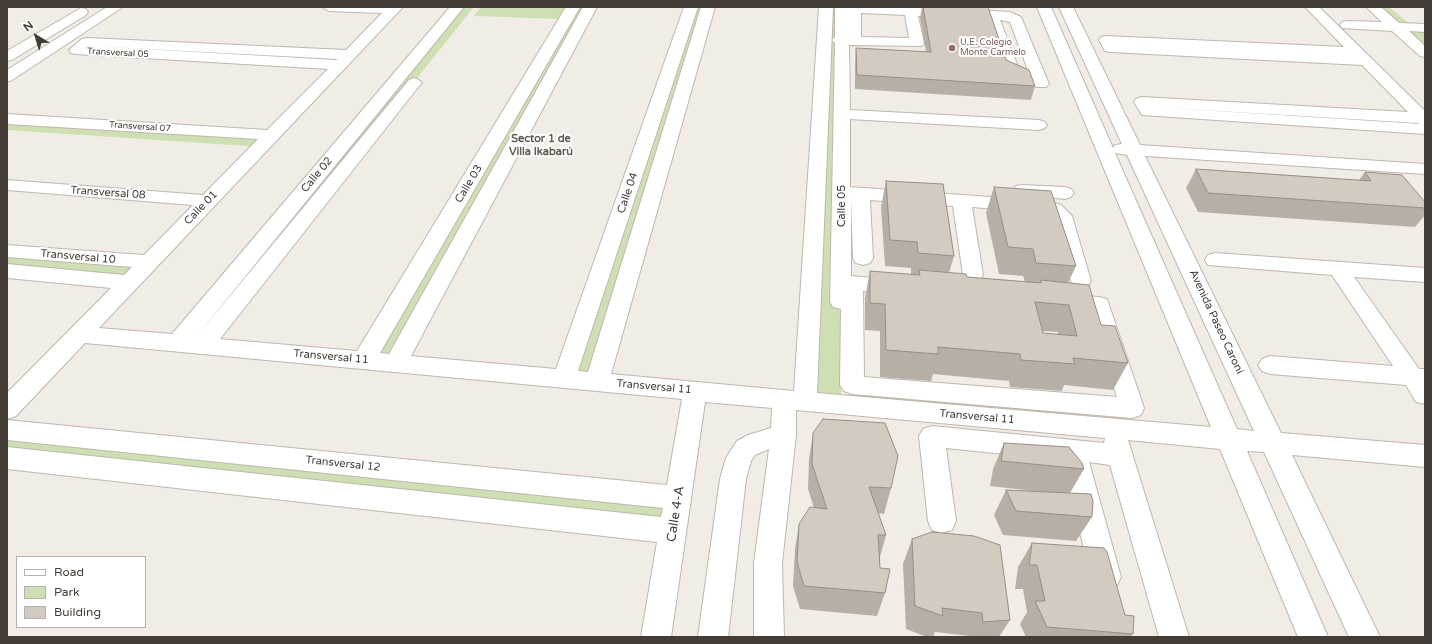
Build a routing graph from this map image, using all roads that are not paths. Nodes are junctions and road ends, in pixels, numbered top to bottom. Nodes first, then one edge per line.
1 (89, 7) edge
2 (116, 7) edge
3 (328, 7) edge
4 (457, 7) edge
5 (474, 7) edge
6 (573, 7) edge
7 (590, 7) edge
8 (691, 7) edge
9 (708, 7) edge
10 (826, 7) edge
11 (842, 7) edge
12 (1006, 7) edge
13 (1311, 7) edge
14 (1372, 7) edge
15 (1389, 7) edge
16 (1035, 8) edge
17 (1067, 8) edge
18 (394, 9) edge
19 (879, 10) junction
20 (911, 12) junction
21 (992, 15) junction
22 (1347, 25) dead end
23 (1394, 27) junction
24 (1419, 28) edge
25 (1425, 38) edge
26 (840, 40) junction
27 (882, 42) junction
28 (1425, 54) edge
29 (1361, 56) junction
30 (7, 57) edge
31 (345, 60) junction
32 (7, 77) edge
33 (842, 116) junction
34 (820, 117) junction
35 (7, 119) edge
36 (1424, 122) edge
37 (1039, 125) dead end
38 (7, 130) edge
39 (266, 141) junction
40 (819, 142) junction
41 (842, 143) junction
42 (340, 148) junction
43 (1104, 148) junction
44 (360, 149) junction
45 (1134, 150) junction
46 (485, 156) junction
47 (508, 158) junction
48 (1425, 169) edge
49 (635, 172) junction
50 (658, 174) junction
51 (817, 178) junction
52 (7, 185) edge
53 (842, 186) junction
54 (1065, 193) dead end
55 (861, 194) junction
56 (209, 201) junction
57 (962, 201) junction
58 (434, 243) junction
59 (460, 245) junction
60 (7, 252) edge
61 (863, 258) dead end
62 (1215, 260) dead end
63 (149, 262) junction
64 (1338, 269) junction
65 (7, 271) edge
66 (973, 275) dead end
67 (1425, 275) edge
68 (1081, 281) dead end
69 (129, 283) junction
70 (80, 334) junction
71 (178, 343) junction
72 (203, 345) junction
73 (364, 360) junction
74 (396, 363) junction
75 (1270, 365) dead end
76 (564, 379) junction
77 (596, 382) junction
78 (1421, 383) edge
79 (695, 391) junction
80 (795, 400) junction
81 (841, 405) junction
82 (7, 409) edge
83 (1027, 411) junction
84 (1112, 429) junction
85 (7, 430) edge
86 (783, 435) junction
87 (1228, 439) junction
88 (1273, 443) junction
89 (1073, 450) junction
90 (1120, 455) junction
91 (1425, 456) edge
92 (7, 458) edge
93 (319, 462) junction
94 (301, 490) junction
95 (679, 498) junction
96 (942, 521) dead end
97 (674, 531) junction
98 (1112, 600) edge
99 (656, 637) edge
100 (713, 637) edge
101 (769, 637) edge
102 (1174, 637) edge
103 (1314, 637) edge
104 (1365, 637) edge

1 - 30 street
2 - 32 street
3 - 18 street
4 - 42 street, Calle 02
5 - 44 street, Calle 02
6 - 46 street, Calle 03
7 - 47 street, Calle 03
8 - 49 street, Calle 04
9 - 50 street, Calle 04
10 - 26 street, Calle 05
11 - 26 street, Calle 05
12 - 16 street
13 - 29 street
14 - 23 street
15 - 24 street
16 - 17 street
16 - 43 street
17 - 45 street, Avenida Paseo Caroní
18 - 31 street, Calle 01
19 - 20 street
19 - 26 street
19 - 27 street
20 - 21 street
20 - 27 street
21 - 21 street
22 - 23 street
23 - 24 street
23 - 28 street
24 - 25 street
26 - 27 street
26 - 33 street, Calle 05
26 - 34 street, Calle 05
29 - 29 street
29 - 36 street
31 - 31 street, Transversal 05
31 - 39 street, Calle 01
33 - 34 street
33 - 37 street
33 - 41 street, Calle 05
34 - 40 street, Calle 05
35 - 39 street, Transversal 07
36 - 36 street
38 - 39 street, Transversal 07
39 - 56 street, Calle 01
40 - 41 street
40 - 51 street, Calle 05
41 - 53 street, Calle 05
42 - 44 street
42 - 71 street, Calle 02
43 - 45 street
43 - 87 street
44 - 72 street, Calle 02
45 - 48 street
45 - 88 street, Avenida Paseo Caroní
46 - 47 street
46 - 58 street, Calle 03
47 - 59 street, Calle 03
49 - 50 street
49 - 76 street, Calle 04
50 - 77 street, Calle 04
51 - 53 street
51 - 80 street, Calle 05
52 - 56 street, Transversal 08
53 - 54 street
53 - 55 street
53 - 81 street, Calle 05
55 - 57 street
55 - 61 street
56 - 63 street, Calle 01
57 - 66 street
57 - 68 street
58 - 59 street
58 - 73 street, Calle 03
59 - 74 street, Calle 03
60 - 63 street, Transversal 10
62 - 64 street
63 - 69 street, Calle 01
64 - 67 street
64 - 78 street
65 - 69 street, Transversal 10
69 - 70 street, Calle 01
70 - 71 street, Transversal 11
70 - 82 street, Calle 01
71 - 72 street, Transversal 11
72 - 73 street, Transversal 11
73 - 74 street, Transversal 11
74 - 76 street, Transversal 11
75 - 78 street
76 - 77 street, Transversal 11
77 - 79 street, Transversal 11
79 - 80 street, Transversal 11
79 - 95 street, Calle 4-A
80 - 81 street, Transversal 11
80 - 86 street, Calle 05
81 - 83 street, Transversal 11
83 - 83 street
83 - 84 street, Transversal 11
84 - 87 street, Transversal 11
84 - 90 street
85 - 93 street, Transversal 12
86 - 100 street
86 - 101 street, Calle 05
87 - 88 street, Transversal 11
87 - 103 street
88 - 91 street, Transversal 11
88 - 104 street, Avenida Paseo Caroní
89 - 90 street
89 - 96 street
89 - 98 street
90 - 102 street
92 - 94 street
93 - 94 street
93 - 95 street, Transversal 12
94 - 97 street
95 - 97 street, Calle 4-A
97 - 99 street, Calle 4-A

